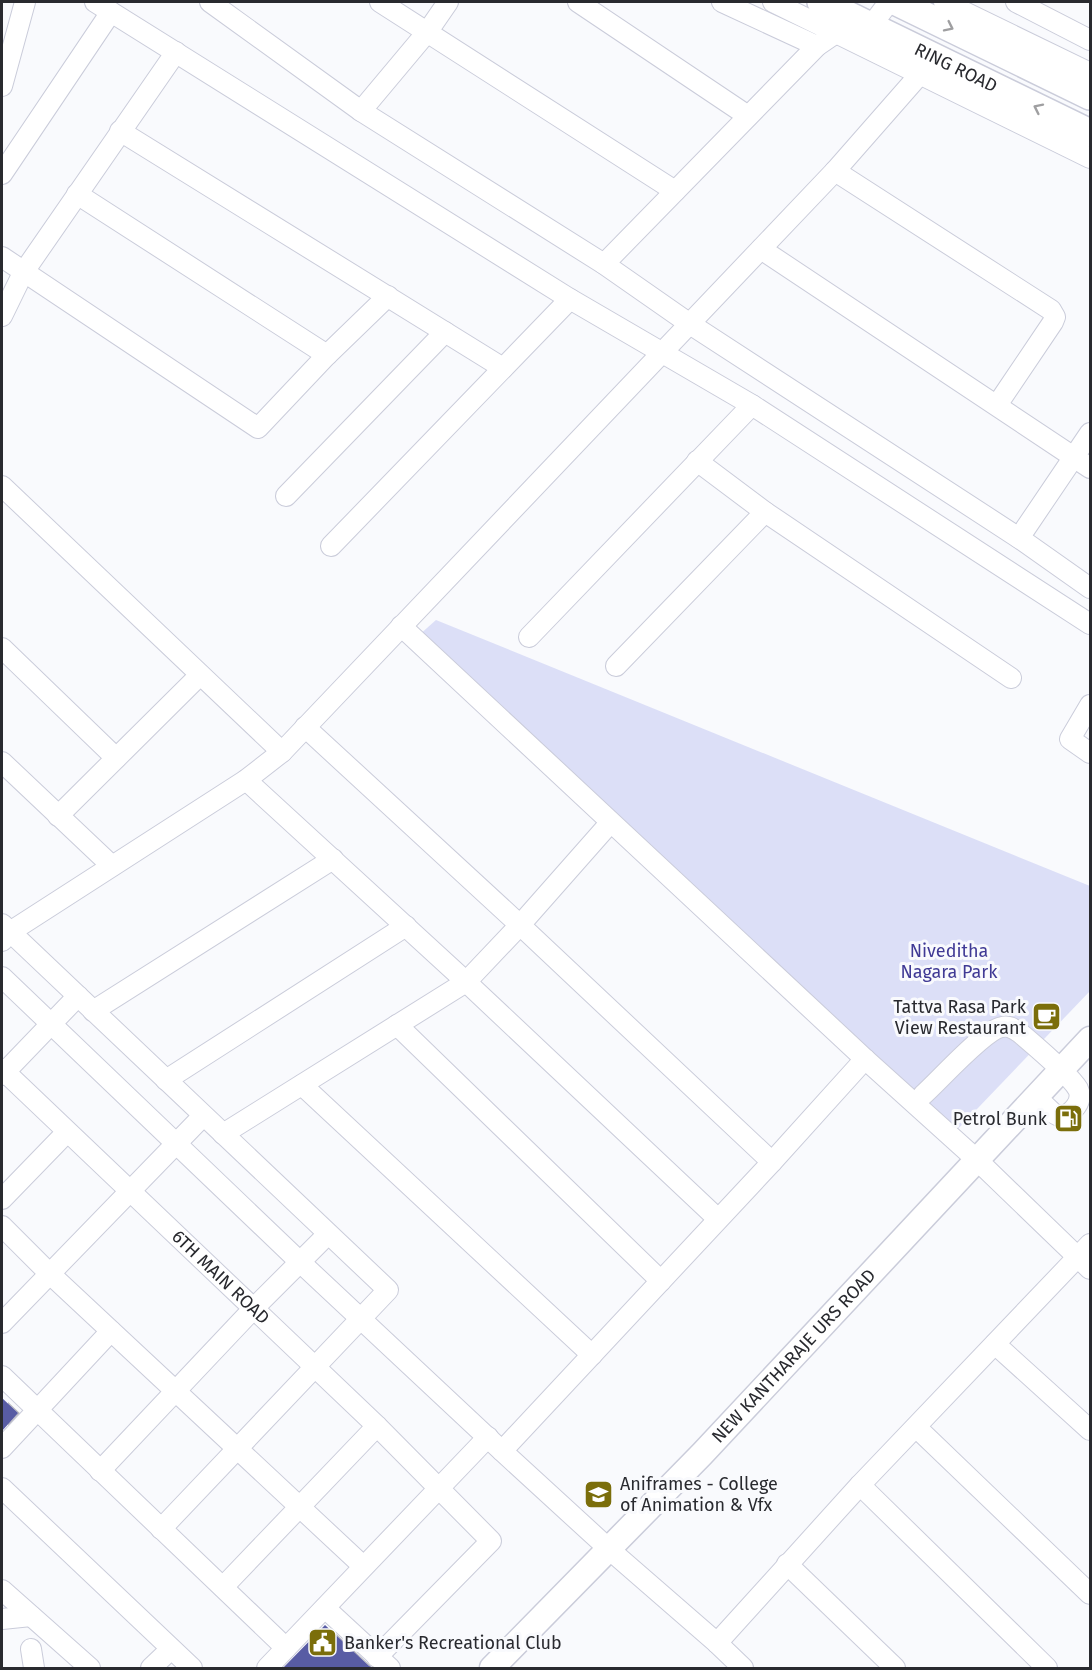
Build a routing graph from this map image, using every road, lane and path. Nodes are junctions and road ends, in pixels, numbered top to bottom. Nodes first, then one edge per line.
1 (25, 2) edge
2 (210, 2) edge
3 (380, 2) edge
4 (448, 2) edge
5 (578, 2) edge
6 (722, 2) edge
7 (774, 2) edge
8 (821, 2) edge
9 (889, 2) edge
10 (897, 2) edge
11 (944, 2) edge
12 (1016, 2) edge
13 (103, 7) edge
14 (841, 23) junction
15 (871, 26) junction
16 (428, 31) junction
17 (1090, 40) edge
18 (817, 46) junction
19 (176, 52) junction
20 (1090, 73) edge
21 (921, 74) junction
22 (2, 86) edge
23 (1090, 96) edge
24 (362, 111) junction
25 (748, 116) junction
26 (120, 131) junction
27 (1090, 133) edge
28 (1090, 158) edge
29 (835, 171) junction
30 (2, 174) edge
31 (675, 191) junction
32 (77, 194) junction
33 (761, 249) junction
34 (2, 257) edge
35 (604, 264) junction
36 (23, 273) junction
37 (388, 296) junction
38 (570, 299) junction
39 (2, 316) edge
40 (690, 324) junction
41 (445, 332) junction
42 (661, 351) junction
43 (327, 355) junction
44 (503, 368) junction
45 (752, 405) junction
46 (997, 405) junction
47 (1090, 433) edge
48 (697, 461) junction
49 (1082, 463) edge
50 (2, 486) edge
51 (286, 496) dead end
52 (765, 512) junction
53 (1019, 538) junction
54 (331, 546) dead end
55 (1090, 588) edge
56 (1090, 624) edge
57 (401, 626) junction
58 (529, 637) dead end
59 (2, 648) edge
60 (616, 666) dead end
61 (200, 675) junction
62 (1011, 678) dead end
63 (1090, 705) edge
64 (305, 727) junction
65 (282, 752) junction
66 (1090, 753) edge
67 (116, 758) junction
68 (2, 762) edge
69 (246, 780) junction
70 (58, 816) junction
71 (610, 823) junction
72 (333, 860) junction
73 (112, 866) junction
74 (520, 925) junction
75 (406, 927) junction
76 (4, 932) edge
77 (2, 977) edge
78 (466, 982) junction
79 (78, 996) junction
80 (93, 1011) junction
81 (51, 1024) junction
82 (397, 1025) junction
83 (1090, 1039) edge
84 (865, 1059) junction
85 (1060, 1071) junction
86 (2, 1072) edge
87 (166, 1080) junction
88 (302, 1085) junction
89 (923, 1095) dead end
90 (1036, 1097) junction
91 (203, 1116) junction
92 (68, 1132) junction
93 (223, 1134) junction
94 (175, 1143) junction
95 (976, 1159) junction
96 (772, 1162) junction
97 (129, 1191) junction
98 (2, 1199) edge
99 (718, 1219) junction
100 (2, 1226) edge
101 (328, 1234) junction
102 (1086, 1257) edge
103 (300, 1262) junction
104 (49, 1273) junction
105 (661, 1281) junction
106 (253, 1309) junction
107 (360, 1318) junction
108 (2, 1323) edge
109 (111, 1331) junction
110 (995, 1344) junction
111 (592, 1355) junction
112 (315, 1367) junction
113 (2, 1376) edge
114 (175, 1390) junction
115 (37, 1410) junction
116 (376, 1426) junction
117 (916, 1426) junction
118 (1090, 1430) edge
119 (495, 1444) junction
120 (2, 1448) edge
121 (238, 1448) junction
122 (100, 1471) junction
123 (860, 1485) junction
124 (2, 1488) edge
125 (438, 1488) junction
126 (299, 1506) junction
127 (161, 1529) junction
128 (610, 1550) junction
129 (787, 1564) junction
130 (363, 1566) junction
131 (223, 1587) junction
132 (2, 1590) edge
133 (1090, 1594) edge
134 (325, 1608) junction
135 (31, 1616) junction
136 (2, 1619) edge
137 (717, 1643) junction
138 (286, 1648) junction
139 (171, 1649) junction
140 (384, 1663) edge
141 (90, 1668) edge
142 (151, 1668) edge
143 (192, 1668) edge
144 (267, 1668) edge
145 (492, 1668) edge
146 (742, 1668) edge
147 (895, 1668) edge
148 (1047, 1668) edge

1 - 22 street
2 - 24 street
3 - 16 street
4 - 16 street
5 - 25 street
6 - 18 street
7 - 14 street
8 - 14 highway, RING ROAD
9 - 15 street
10 -> 23 highway, RING ROAD
11 - 20 street
12 - 17 street
13 - 19 street
13 - 30 street
14 - 15 highway, RING ROAD
14 - 18 street
14 - 21 street
27 -> 15 highway, RING ROAD
16 - 24 street
16 - 31 street
18 - 25 street
19 - 26 street
19 - 38 street
21 - 28 street
21 - 29 street
24 - 35 street
25 - 31 street
26 - 32 street
26 - 37 street
29 - 33 street
29 - 46 street
31 - 35 street
32 - 36 street
32 - 43 street
33 - 40 street
33 - 46 street
34 - 36 street
35 - 40 street
36 - 39 street
36 - 43 street
37 - 41 street
37 - 43 street
38 - 42 street
38 - 44 street
40 - 42 street
40 - 53 street
41 - 44 street
41 - 51 street
42 - 45 street
42 - 57 street
44 - 54 street
45 - 48 street
45 - 56 street
46 - 49 street
47 - 49 street
48 - 52 street
48 - 58 street
49 - 53 street
50 - 61 street
52 - 60 street
52 - 62 street
53 - 55 street
57 - 64 street
57 - 71 street
59 - 67 street
61 - 65 street
61 - 67 street
63 - 66 street
64 - 65 street
64 - 74 street
65 - 69 street
67 - 70 street
68 - 70 street
69 - 72 street
69 - 73 street
70 - 73 street
71 - 74 street
71 - 84 street
72 - 75 street
72 - 80 street
73 - 76 street
74 - 78 street
74 - 96 street
75 - 78 street
75 - 87 street
76 - 79 street
77 - 81 street
78 - 82 street
78 - 99 street
79 - 80 street
79 - 81 street
80 - 87 street
81 - 86 street
81 - 94 street
82 - 88 street
82 - 105 street
83 - 85 main road, NEW KANTHARAJE URS ROAD
84 - 95 street
84 - 96 street
85 - 89 street
85 - 90 main road, NEW KANTHARAJE URS ROAD
85 - 90 street
86 - 92 street, 6TH MAIN ROAD
87 - 91 street
88 - 93 street
88 - 111 street
90 - 95 main road, NEW KANTHARAJE URS ROAD
91 - 93 street
91 - 94 street
92 - 97 street, 6TH MAIN ROAD
92 - 98 street
93 - 101 street
94 - 97 street
94 - 103 street
95 - 102 street
95 - 128 main road, NEW KANTHARAJE URS ROAD
96 - 99 street
97 - 104 street
97 - 106 street, 6TH MAIN ROAD
99 - 105 street
100 - 104 street
101 - 103 street
101 - 107 street
102 - 110 street
103 - 106 street
103 - 107 street
104 - 108 street
104 - 109 street
105 - 111 street
106 - 112 street, 6TH MAIN ROAD
106 - 114 street
107 - 112 street
107 - 119 street
109 - 114 street
109 - 115 street
110 - 117 street
110 - 118 street
111 - 119 street
112 - 116 street, 6TH MAIN ROAD
112 - 121 street
113 - 115 street
114 - 121 street
114 - 122 street
115 - 120 street
115 - 122 street
116 - 125 street, 6TH MAIN ROAD
116 - 126 street
117 - 123 street
117 - 133 street
119 - 125 street
119 - 128 street
121 - 126 street
121 - 127 street
122 - 127 street
123 - 129 street
123 - 148 street
124 - 139 street
125 - 130 street
125 - 140 street, 6TH MAIN ROAD
126 - 130 street
126 - 131 street
127 - 131 street
128 - 137 street
128 - 145 main road, NEW KANTHARAJE URS ROAD
129 - 137 street
129 - 147 street
130 - 134 street
131 - 138 street
132 - 135 street
134 - 138 street
134 - 140 street
135 - 136 street
135 - 141 street
137 - 146 street
138 - 144 street
139 - 142 street
139 - 143 street

